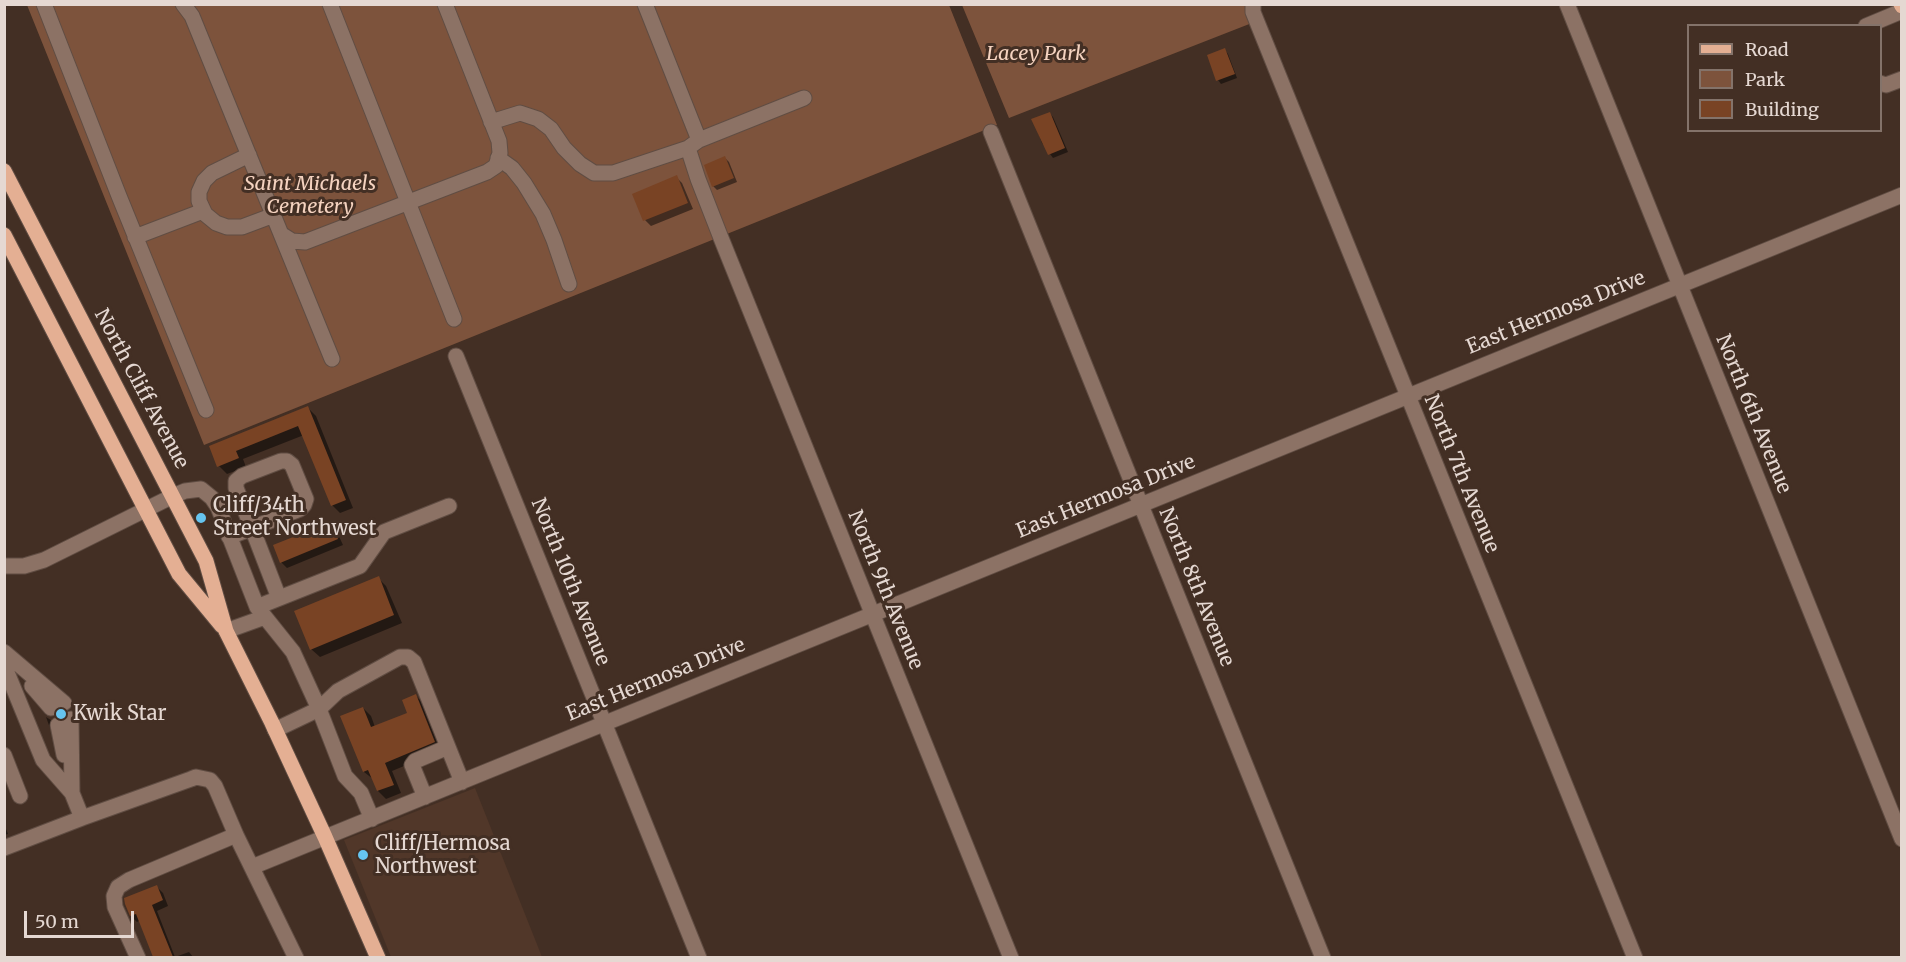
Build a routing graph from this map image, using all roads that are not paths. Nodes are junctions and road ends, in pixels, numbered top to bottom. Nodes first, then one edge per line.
1 (44, 4) edge
2 (183, 4) edge
3 (330, 4) edge
4 (445, 4) edge
5 (645, 4) edge
6 (1252, 4) edge
7 (1566, 4) edge
8 (1901, 7) edge
9 (1870, 24) edge
10 (1902, 79) edge
11 (1882, 83) edge
12 (804, 98) dead end
13 (491, 122) junction
14 (991, 132) dead end
15 (694, 144) junction
16 (249, 155) junction
17 (498, 158) junction
18 (4, 171) edge
19 (1902, 195) edge
20 (409, 202) junction
21 (204, 211) junction
22 (273, 215) junction
23 (281, 234) junction
24 (4, 235) edge
25 (135, 237) junction
26 (569, 284) dead end
27 (1679, 285) junction
28 (454, 319) dead end
29 (456, 356) dead end
30 (332, 359) dead end
31 (1407, 396) junction
32 (206, 410) dead end
33 (173, 496) junction
34 (1141, 505) junction
35 (449, 506) dead end
36 (147, 510) junction
37 (252, 528) junction
38 (229, 537) junction
39 (4, 566) edge
40 (279, 598) junction
41 (261, 612) junction
42 (873, 614) junction
43 (226, 631) junction
44 (4, 653) edge
45 (4, 664) edge
46 (58, 706) dead end
47 (319, 709) junction
48 (64, 722) dead end
49 (604, 724) junction
50 (275, 730) junction
51 (448, 747) junction
52 (4, 755) edge
53 (462, 782) junction
54 (72, 794) junction
55 (20, 796) dead end
56 (425, 797) junction
57 (82, 818) junction
58 (372, 819) junction
59 (236, 835) junction
60 (326, 837) junction
61 (1902, 839) edge
62 (4, 848) edge
63 (252, 867) junction
64 (138, 957) edge
65 (296, 957) edge
66 (378, 957) edge
67 (699, 957) edge
68 (1011, 957) edge
69 (1323, 957) edge
70 (1635, 957) edge

1 - 25 street
2 - 16 street
3 - 20 street
4 - 13 street
5 - 15 street, North 9th Avenue
6 - 31 street, North 7th Avenue
7 - 27 street, North 6th Avenue
8 - 9 street
10 - 11 street
12 - 15 street
13 - 15 street
13 - 17 street
14 - 34 street, North 8th Avenue
15 - 42 street, North 9th Avenue
16 - 21 street
16 - 22 street
17 - 20 street
17 - 26 street
18 - 33 main road, North Cliff Avenue
19 - 27 street, East Hermosa Drive
20 - 23 street
20 - 28 street
21 - 22 street
21 - 25 street
22 - 23 street
23 - 30 street
24 - 36 main road, North Cliff Avenue
25 - 32 street
27 - 31 street, East Hermosa Drive
27 - 61 street, North 6th Avenue
29 - 49 street, North 10th Avenue
31 - 34 street, East Hermosa Drive
31 - 70 street, North 7th Avenue
33 - 36 street
33 - 38 street
33 - 43 main road, North Cliff Avenue
34 - 42 street, East Hermosa Drive
34 - 69 street, North 8th Avenue
35 - 40 street
36 - 39 street
36 - 43 main road, North Cliff Avenue
37 - 37 street
37 - 38 street
37 - 40 street
38 - 41 street
40 - 41 street
41 - 43 street
41 - 47 street
42 - 49 street, East Hermosa Drive
42 - 68 street, North 9th Avenue
43 - 50 main road, North Cliff Avenue
44 - 46 street
45 - 54 street
47 - 50 street
47 - 51 street
47 - 58 street
48 - 54 street
49 - 53 street, East Hermosa Drive
49 - 67 street, North 10th Avenue
50 - 60 main road, North Cliff Avenue
51 - 53 street
51 - 56 street
52 - 55 street
53 - 56 street, East Hermosa Drive
54 - 57 street
56 - 58 street, East Hermosa Drive
57 - 59 street
57 - 62 street
58 - 60 street, East Hermosa Drive
59 - 63 street
59 - 64 street
60 - 63 street, East Hermosa Drive
60 - 66 main road, North Cliff Avenue
63 - 65 street

